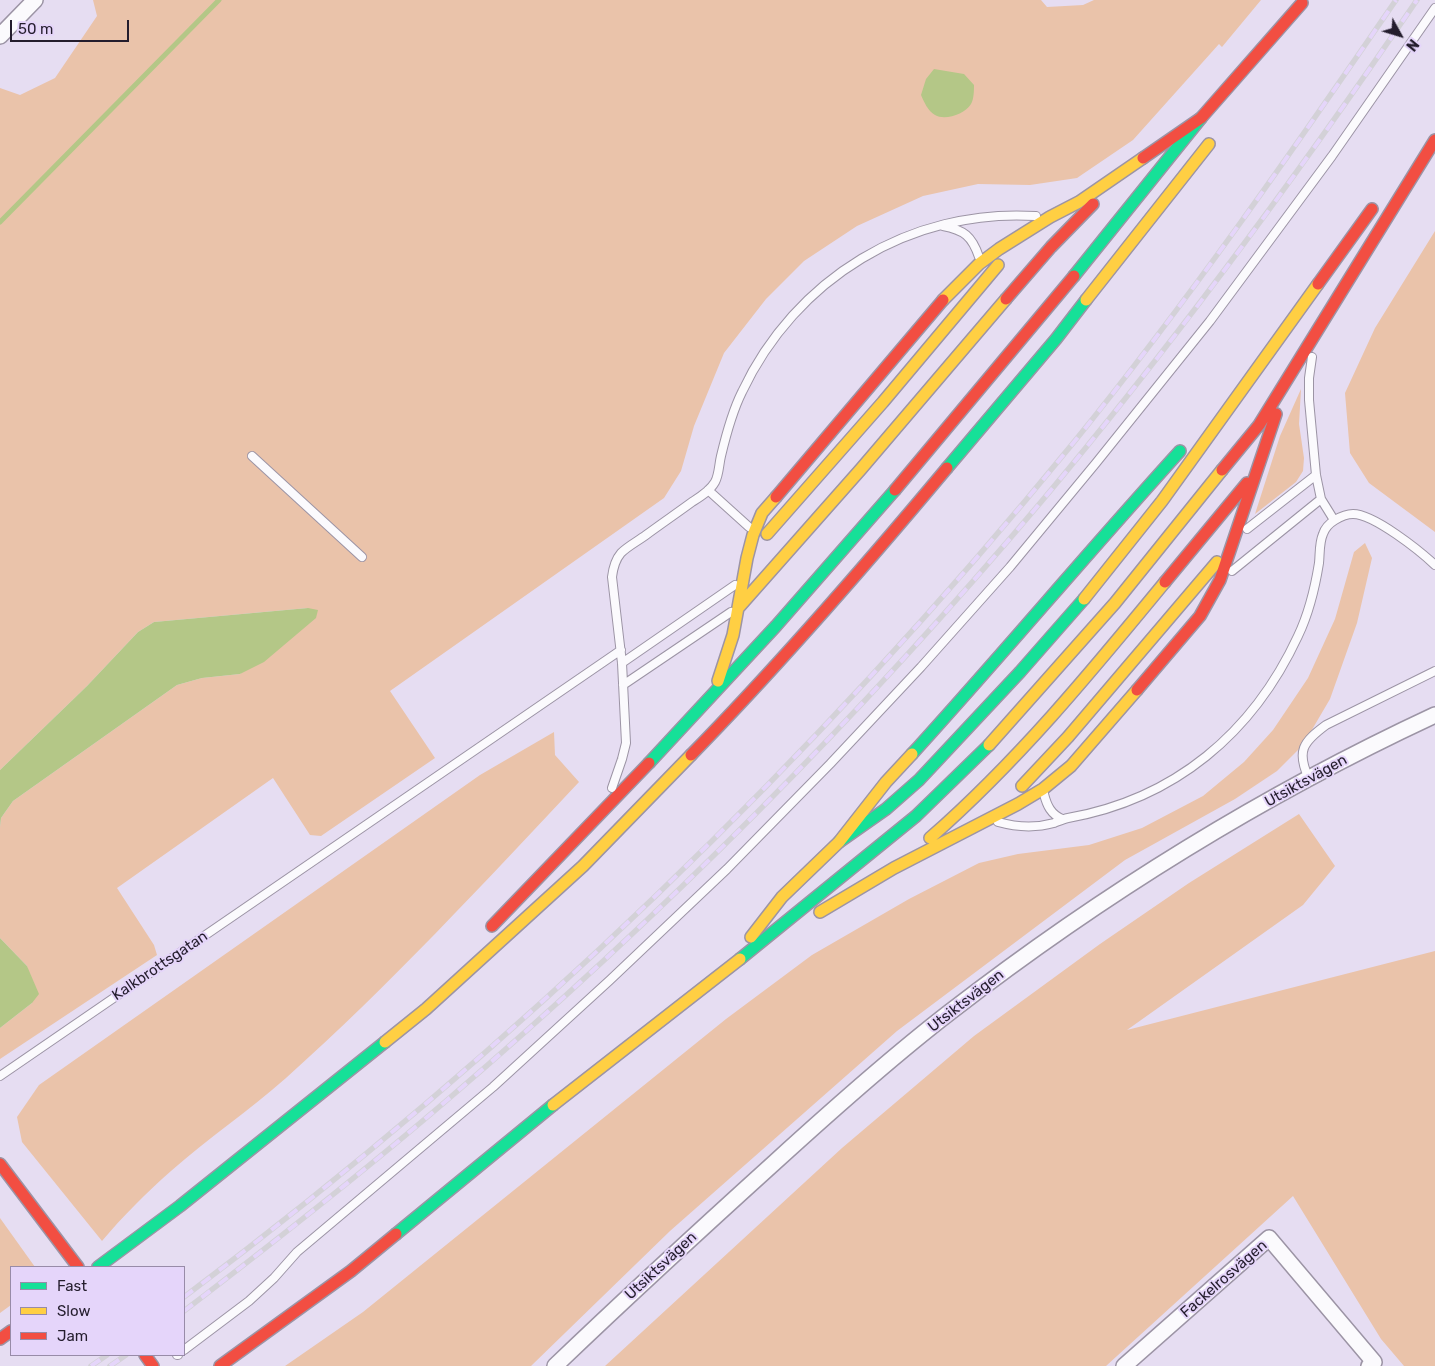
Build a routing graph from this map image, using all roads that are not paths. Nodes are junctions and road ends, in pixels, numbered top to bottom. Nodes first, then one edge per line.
1 (35, 0) edge
2 (1303, 2) edge
3 (1435, 8) edge
4 (0, 36) edge
5 (1256, 74) dead end
6 (1202, 118) junction
7 (1211, 140) junction
8 (1435, 140) edge
9 (1132, 167) junction
10 (1144, 172) dead end
11 (1380, 198) dead end
12 (1079, 202) junction
13 (1100, 212) dead end
14 (1050, 217) junction
15 (936, 225) junction
16 (1050, 230) dead end
17 (1124, 233) dead end
18 (1023, 235) junction
19 (1091, 236) dead end
20 (1066, 248) dead end
21 (980, 264) junction
22 (1101, 300) dead end
23 (1316, 330) junction
24 (1262, 360) junction
25 (1290, 376) junction
26 (1198, 431) dead end
27 (1269, 433) junction
28 (1184, 446) dead end
29 (252, 456) dead end
30 (1250, 457) dead end
31 (1257, 470) junction
32 (1316, 475) junction
33 (866, 482) dead end
34 (850, 483) junction
35 (708, 490) junction
36 (1322, 499) junction
37 (1246, 504) junction
38 (1171, 508) dead end
39 (1334, 520) junction
40 (754, 530) junction
41 (1223, 532) dead end
42 (1233, 543) junction
43 (1110, 547) dead end
44 (747, 555) junction
45 (362, 557) dead end
46 (1435, 565) edge
47 (755, 567) dead end
48 (742, 580) junction
49 (1220, 580) junction
50 (832, 585) dead end
51 (739, 607) junction
52 (843, 607) dead end
53 (740, 646) dead end
54 (620, 650) junction
55 (727, 661) junction
56 (622, 664) junction
57 (1435, 671) edge
58 (623, 685) junction
59 (984, 694) dead end
60 (712, 696) junction
61 (732, 713) junction
62 (1435, 715) edge
63 (1047, 761) junction
64 (1309, 779) junction
65 (1042, 789) junction
66 (908, 807) dead end
67 (606, 808) junction
68 (975, 813) dead end
69 (989, 818) junction
70 (1062, 819) junction
71 (924, 824) dead end
72 (839, 842) junction
73 (942, 844) junction
74 (860, 862) junction
75 (894, 868) junction
76 (481, 938) dead end
77 (718, 977) junction
78 (388, 1026) dead end
79 (0, 1076) edge
80 (272, 1132) junction
81 (0, 1164) edge
82 (77, 1266) edge
83 (99, 1266) edge
84 (185, 1349) edge
85 (1372, 1364) edge
86 (220, 1366) edge
87 (555, 1366) edge
88 (1124, 1366) edge

1 - 4 street
2 - 5 main road
2 - 6 main road
3 - 84 lane
6 - 9 main road
6 - 10 main road
6 - 19 main road
6 - 60 main road
7 - 17 main road
7 - 22 main road
7 - 61 main road
8 - 23 main road
9 - 12 main road
9 - 34 main road
11 - 24 main road
12 - 14 main road
12 - 16 main road
13 - 20 main road
14 - 15 lane
14 - 18 main road
15 - 21 lane
15 - 35 lane
18 - 21 main road
18 - 44 main road
21 - 40 main road
23 - 25 main road
23 - 32 lane
24 - 26 main road
24 - 38 main road
24 - 43 main road
24 - 72 main road
25 - 27 main road
25 - 74 main road
27 - 30 main road
27 - 31 main road
28 - 72 main road
29 - 45 lane
31 - 37 main road
31 - 75 main road
32 - 36 lane
32 - 42 lane
33 - 34 main road
34 - 51 main road
35 - 40 lane
35 - 54 lane
36 - 39 lane
36 - 49 lane
37 - 41 main road
37 - 42 main road
39 - 46 lane
39 - 70 lane
40 - 44 main road
42 - 49 main road
42 - 63 main road
44 - 48 main road
47 - 48 main road
48 - 51 main road
48 - 56 lane
49 - 65 main road
50 - 61 main road
51 - 55 main road
51 - 58 lane
52 - 61 main road
53 - 55 main road
54 - 56 lane
54 - 79 lane, Kalkbrottsgatan
55 - 60 main road
56 - 58 lane
57 - 64 lane
58 - 67 lane
59 - 72 main road
60 - 67 main road
61 - 80 main road
62 - 64 street, Utsiktsvägen
63 - 65 lane
63 - 69 main road
64 - 87 street, Utsiktsvägen
65 - 69 main road
65 - 70 lane
66 - 74 main road
67 - 76 main road
68 - 73 main road
69 - 70 lane
69 - 73 main road
71 - 74 main road
72 - 77 main road
73 - 75 main road
74 - 77 main road
75 - 77 main road
77 - 86 main road
78 - 80 main road
80 - 83 main road
81 - 82 main road
85 - 88 street, Fackelrosvägen

